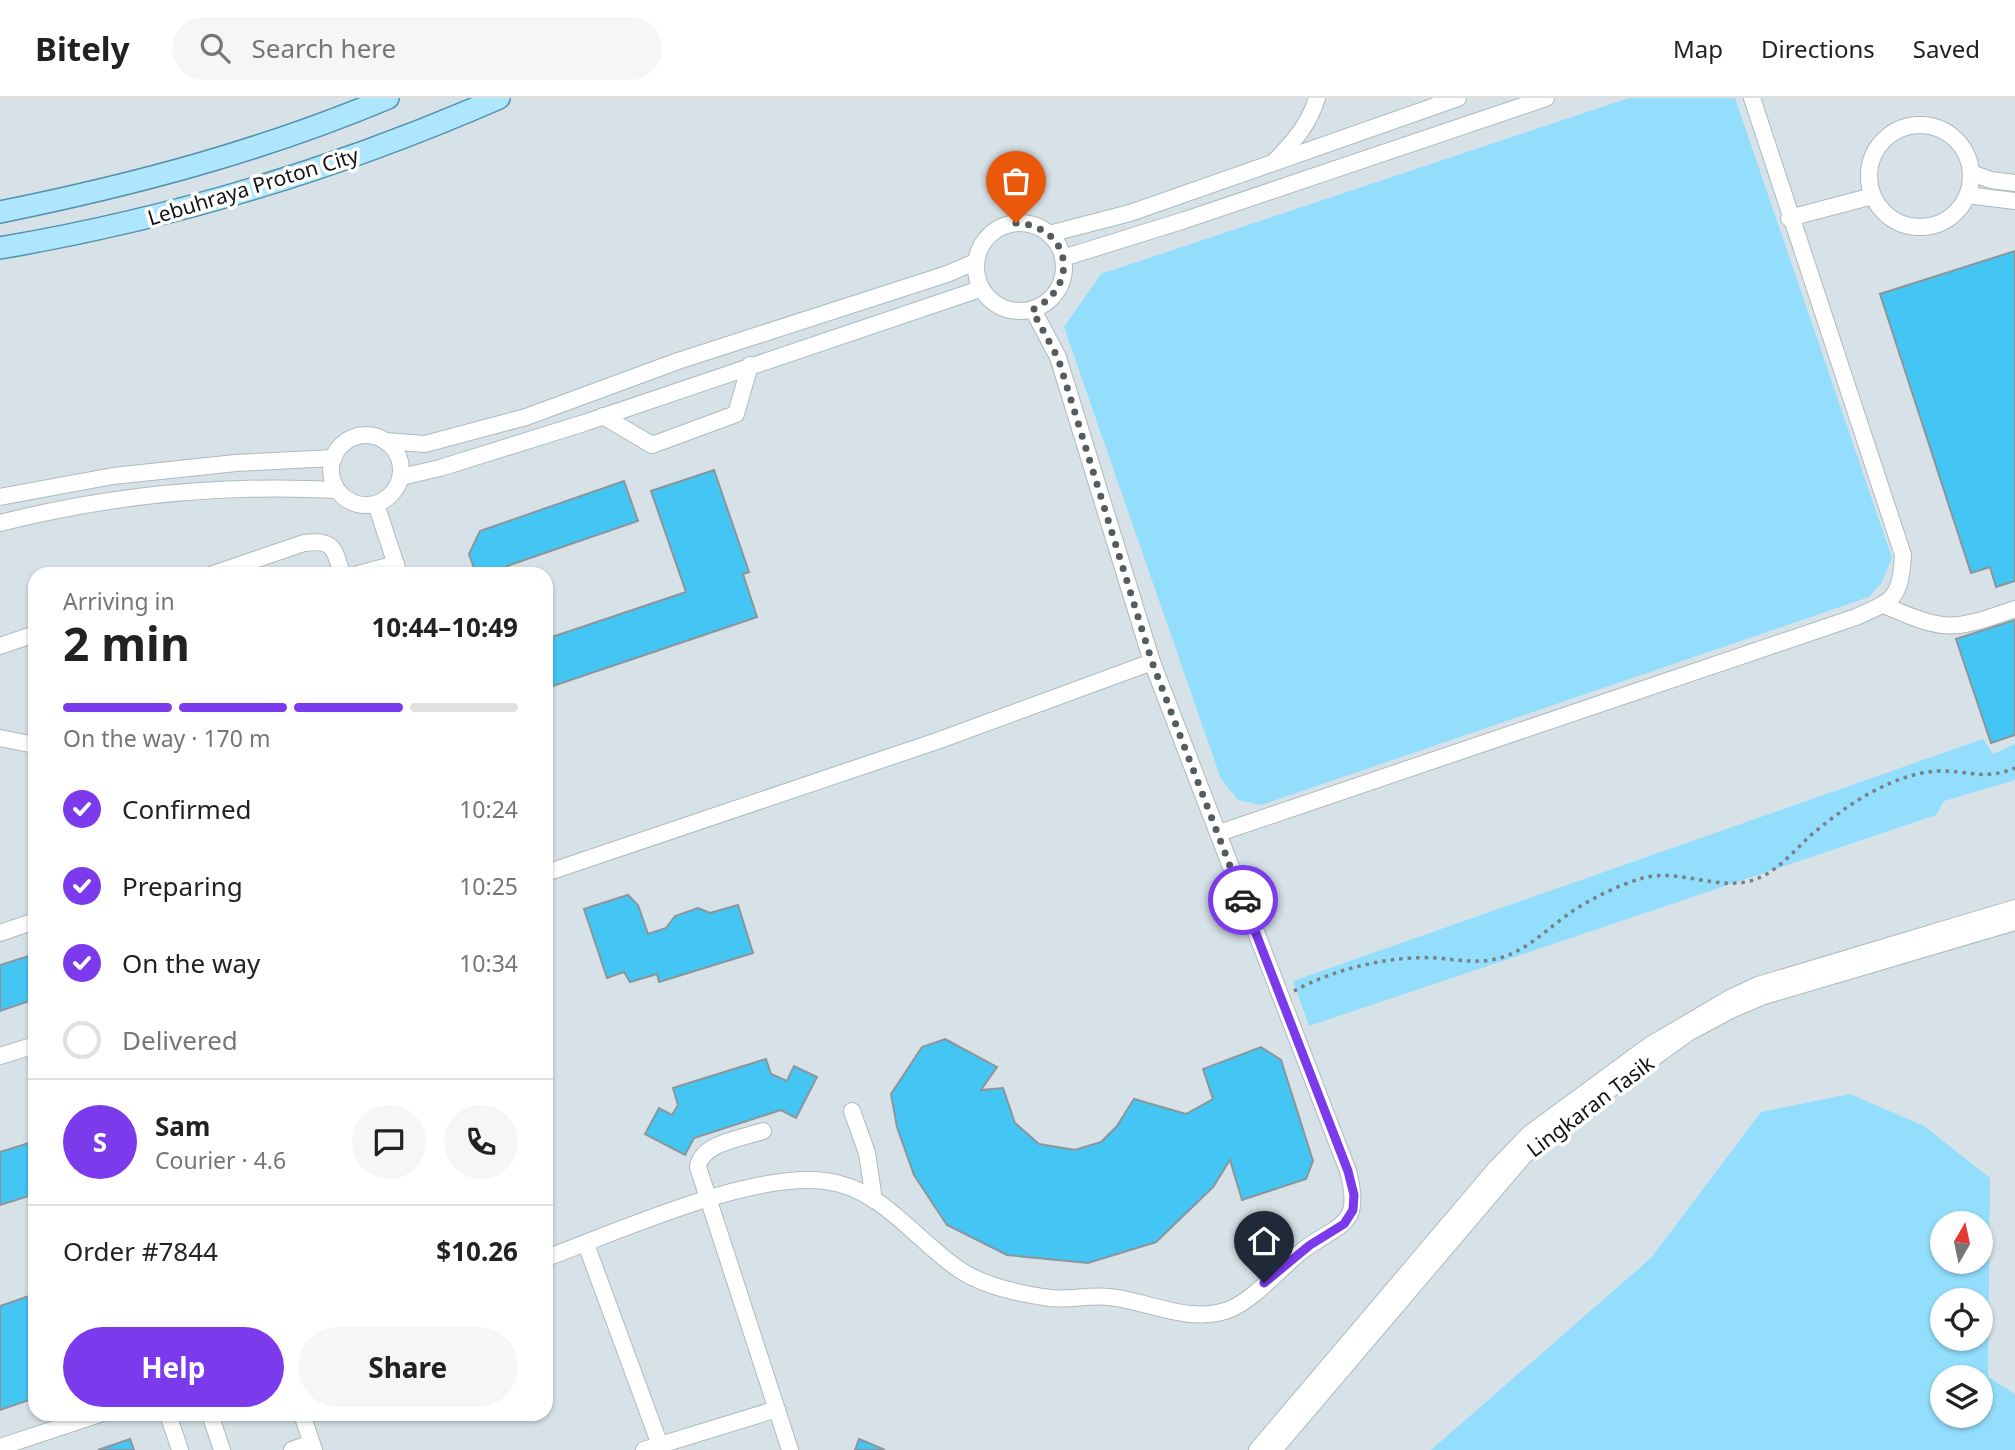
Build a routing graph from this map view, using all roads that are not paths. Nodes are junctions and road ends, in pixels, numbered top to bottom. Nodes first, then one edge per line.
1 (499, 98) edge
2 (510, 98) edge
3 (1317, 98) edge
4 (1458, 98) edge
5 (1546, 98) edge
6 (1752, 98) edge
7 (380, 101) edge
8 (429, 128) junction
9 (1274, 162) junction
10 (1971, 173) junction
11 (2015, 183) edge
12 (1967, 195) junction
13 (1873, 196) junction
14 (2015, 201) edge
15 (0, 212) edge
16 (1789, 218) junction
17 (1049, 234) junction
18 (0, 248) edge
19 (1063, 258) junction
20 (975, 262) junction
21 (980, 289) junction
22 (1032, 310) junction
23 (750, 365) junction
24 (603, 416) junction
25 (385, 441) junction
26 (334, 458) junction
27 (401, 477) junction
28 (337, 490) junction
29 (0, 497) edge
30 (376, 504) junction
31 (0, 523) edge
32 (234, 567) edge
33 (340, 567) edge
34 (397, 567) edge
35 (1884, 605) junction
36 (2015, 609) edge
37 (28, 636) edge
38 (0, 646) edge
39 (1152, 662) junction
40 (0, 738) edge
41 (28, 744) edge
42 (1219, 833) junction
43 (553, 871) edge
44 (2015, 908) edge
45 (2015, 922) edge
46 (28, 923) edge
47 (0, 933) edge
48 (28, 1047) edge
49 (0, 1056) edge
50 (852, 1111) dead end
51 (763, 1131) dead end
52 (709, 1199) junction
53 (874, 1200) junction
54 (586, 1244) junction
55 (553, 1256) edge
56 (777, 1409) junction
57 (79, 1421) edge
58 (170, 1421) edge
59 (212, 1421) edge
60 (304, 1421) edge
61 (0, 1447) edge
62 (313, 1447) edge
63 (652, 1448) edge
64 (180, 1450) edge
65 (222, 1450) edge
66 (292, 1450) edge
67 (790, 1450) edge
68 (1257, 1450) edge
69 (1274, 1450) edge

1 - 8 main road, Lebuhraya Proton City
2 - 8 main road
3 - 9 street
4 - 9 street
5 - 19 street
6 - 16 street
7 - 15 main road, Lebuhraya Proton City
8 - 18 main road, Lebuhraya Proton City
9 - 17 street
10 - 11 street
10 - 12 street
10 - 13 street
12 - 13 street
12 - 14 street
13 - 16 street
16 - 35 street
17 - 19 street
17 - 20 street
19 - 22 street
20 - 21 street
20 - 25 street
21 - 22 street
21 - 23 street
22 - 39 street
23 - 24 street
23 - 24 street
24 - 27 street
25 - 26 street
25 - 27 street
26 - 28 street
26 - 29 street
27 - 30 street
28 - 30 street
28 - 31 street
30 - 34 street
32 - 33 street
35 - 36 street
35 - 42 street
37 - 38 street
39 - 42 street
39 - 43 street
40 - 41 street
42 - 53 street
44 - 68 street
45 - 69 street, Lingkaran Tasik
46 - 47 street
48 - 49 street
50 - 53 street
51 - 52 street
52 - 53 street
52 - 54 street
52 - 56 street
54 - 55 street
54 - 63 street
56 - 63 street
56 - 67 street
57 - 61 street
58 - 64 street
59 - 65 street
60 - 62 street
62 - 66 street

